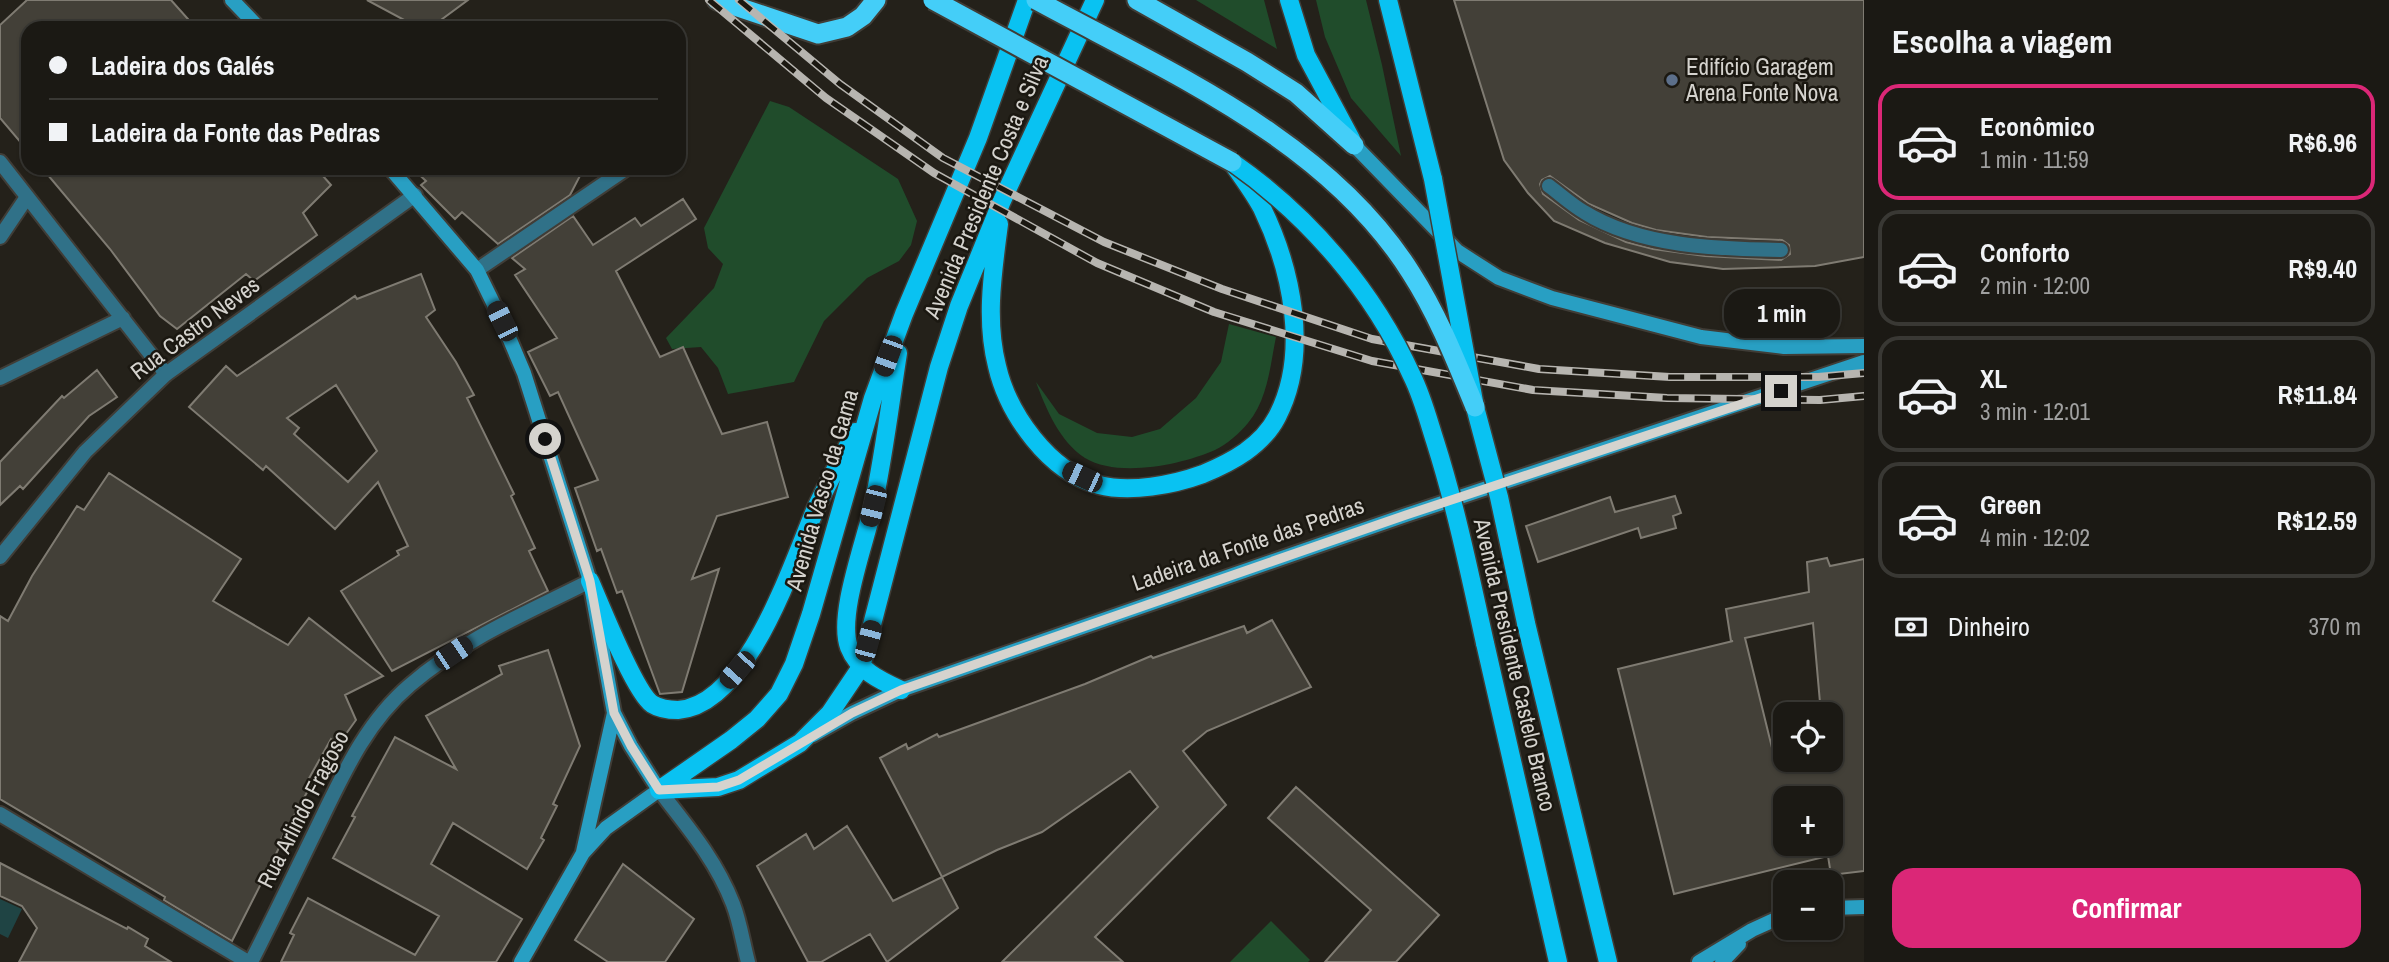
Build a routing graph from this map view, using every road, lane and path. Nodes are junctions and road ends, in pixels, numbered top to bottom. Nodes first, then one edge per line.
1 (717, 0) edge
2 (876, 0) edge
3 (933, 0) edge
4 (1027, 0) edge
5 (1036, 0) edge
6 (1095, 0) edge
7 (1138, 0) edge
8 (1289, 0) edge
9 (1388, 0) edge
10 (236, 3) edge
11 (253, 21) edge
12 (1354, 145) junction
13 (0, 162) edge
14 (1232, 162) junction
15 (396, 175) edge
16 (616, 175) edge
17 (1549, 186) dead end
18 (415, 195) junction
19 (27, 197) junction
20 (1001, 203) junction
21 (0, 237) edge
22 (1781, 250) dead end
23 (477, 270) junction
24 (904, 314) junction
25 (122, 318) junction
26 (1864, 345) edge
27 (1864, 362) edge
28 (166, 374) junction
29 (0, 377) edge
30 (873, 398) junction
31 (1475, 407) junction
32 (0, 557) edge
33 (590, 581) junction
34 (861, 667) junction
35 (901, 690) junction
36 (614, 713) junction
37 (800, 743) junction
38 (659, 790) junction
39 (0, 814) edge
40 (583, 853) junction
41 (1864, 907) edge
42 (1843, 908) edge
43 (1773, 920) edge
44 (1752, 930) junction
45 (751, 961) edge
46 (250, 962) edge
47 (521, 962) edge
48 (1558, 962) edge
49 (1608, 962) edge
50 (1699, 962) edge
51 (1722, 962) edge

1 - 2 highway
3 - 14 highway, Avenida Presidente Castelo Branco, bridge
4 - 24 main road, Avenida Vasco da Gama
5 - 31 highway, Avenida Presidente Castelo Branco, bridge
6 - 20 main road, Avenida Presidente Costa e Silva
7 - 12 highway
8 - 12 main road
9 - 31 main road, bridge
10 - 11 main road
12 - 26 main road
13 - 19 street
14 - 20 main road
14 - 48 main road, Avenida Presidente Castelo Branco, bridge
15 - 18 main road
16 - 23 street
17 - 22 street
18 - 23 main road
18 - 28 street, Rua Castro Neves
19 - 21 street
19 - 25 street
20 - 34 main road, Avenida Presidente Costa e Silva
23 - 33 main road
24 - 30 main road, Avenida Vasco da Gama
24 - 34 main road
25 - 28 street
25 - 29 street
27 - 35 main road, Ladeira da Fonte das Pedras
28 - 32 street, Rua Castro Neves
30 - 33 main road
30 - 38 main road, Avenida Vasco da Gama
31 - 49 main road, Avenida Presidente Castelo Branco, bridge
33 - 36 main road
33 - 46 street, Rua Arlindo Fragoso
34 - 35 main road
34 - 37 main road, Avenida Presidente Costa e Silva
35 - 37 main road, Ladeira da Fonte das Pedras
36 - 38 main road
36 - 40 main road
37 - 38 main road, Ladeira da Fonte das Pedras
38 - 40 main road
38 - 45 street
39 - 46 street
40 - 47 main road
41 - 42 main road
43 - 44 main road
44 - 50 main road
44 - 51 main road

